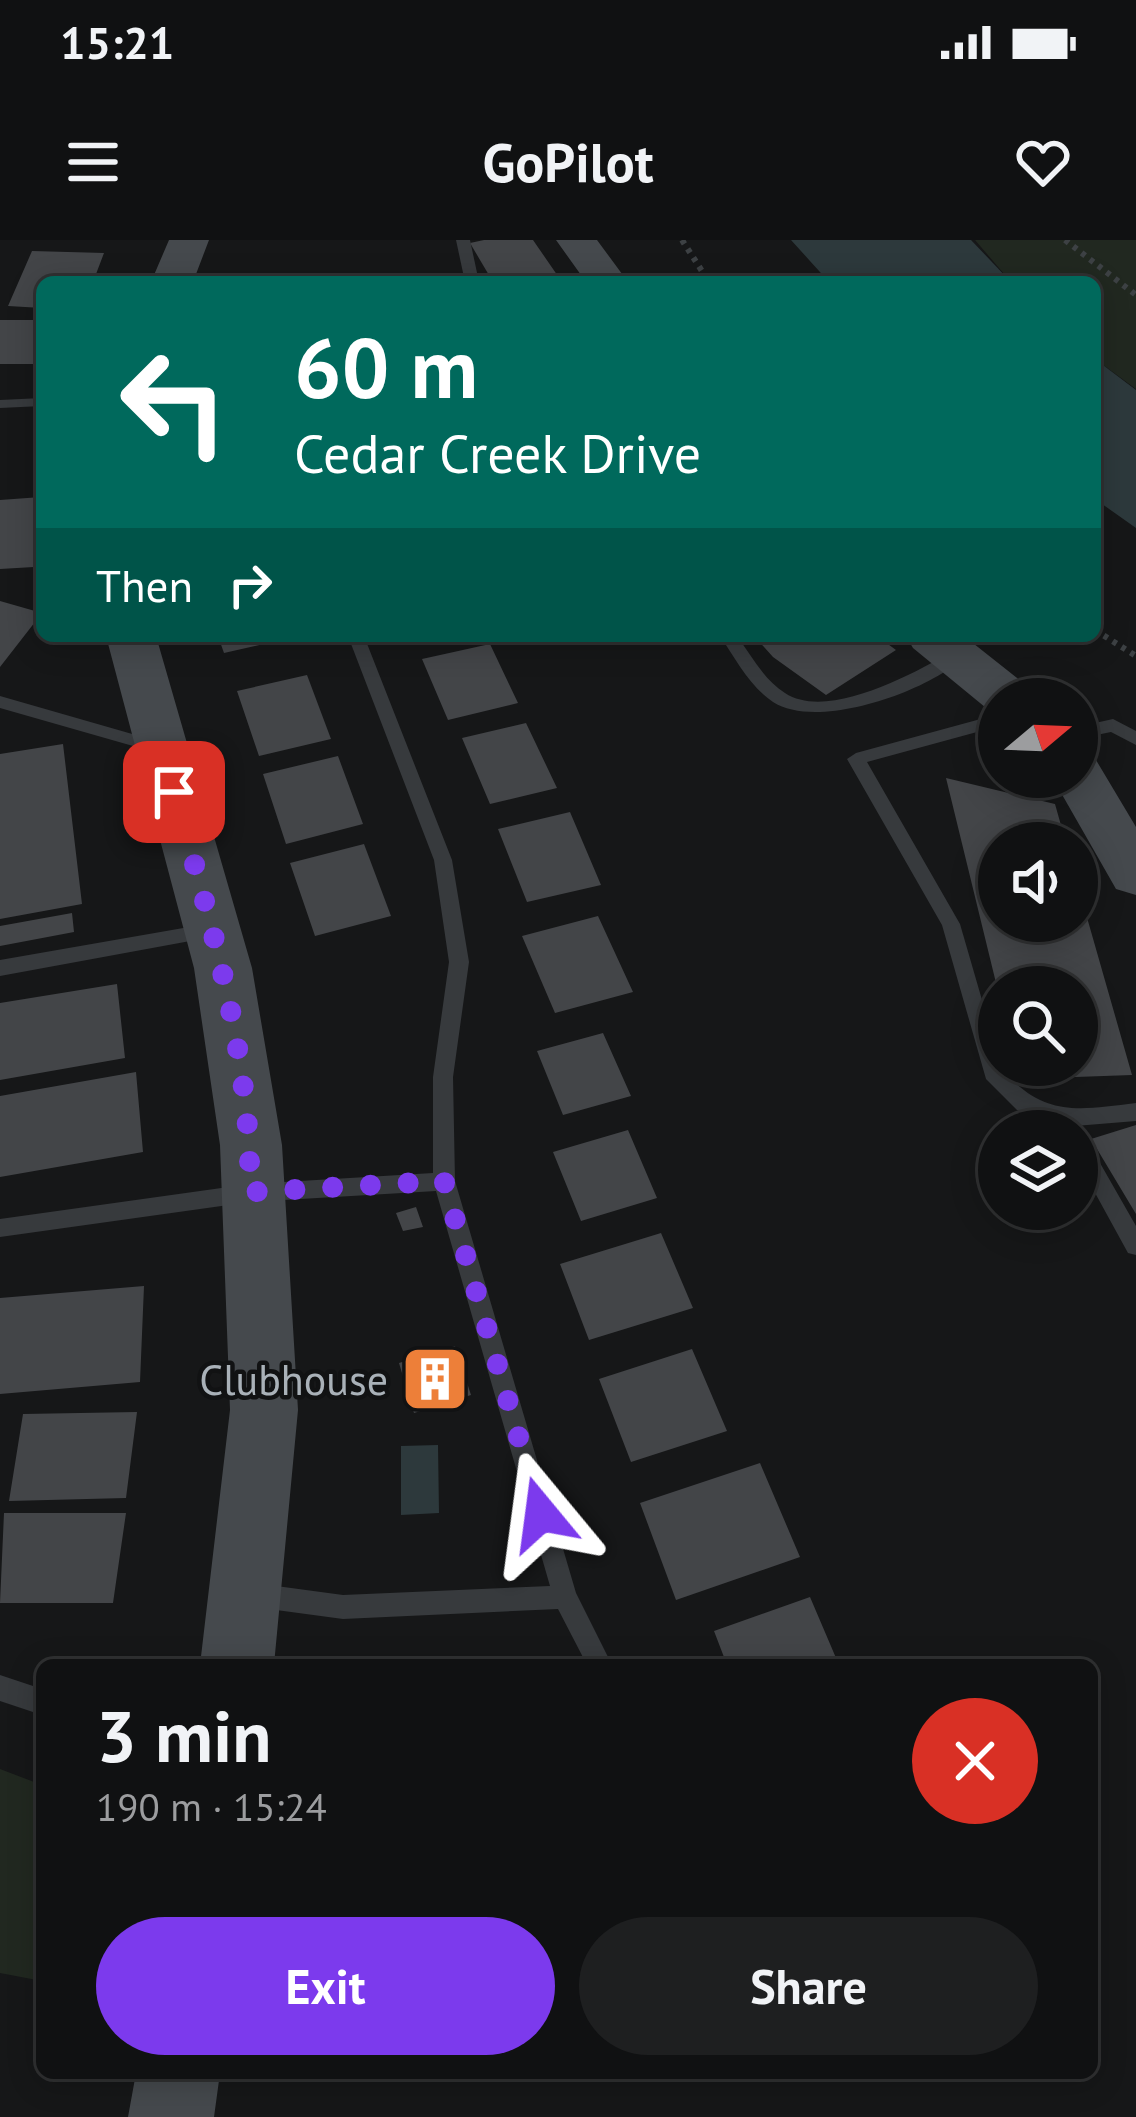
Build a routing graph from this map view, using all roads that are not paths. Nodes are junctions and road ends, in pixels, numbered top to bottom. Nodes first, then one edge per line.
1 (189, 240) edge
2 (463, 240) edge
3 (576, 240) edge
4 (174, 276) edge
5 (471, 276) edge
6 (603, 276) edge
7 (36, 403) edge
8 (0, 404) edge
9 (133, 642) edge
10 (358, 642) edge
11 (733, 642) edge
12 (944, 646) edge
13 (984, 678) edge
14 (0, 702) edge
15 (978, 726) edge
16 (1098, 728) edge
17 (1136, 739) edge
18 (162, 748) junction
19 (1091, 798) edge
20 (1136, 874) edge
21 (213, 930) junction
22 (0, 968) edge
23 (1032, 1110) edge
24 (1136, 1112) edge
25 (1098, 1119) edge
26 (1098, 1178) edge
27 (444, 1181) junction
28 (250, 1192) junction
29 (0, 1228) edge
30 (1136, 1246) edge
31 (244, 1593) junction
32 (565, 1597) junction
33 (238, 1659) edge
34 (597, 1659) edge
35 (0, 1688) edge
36 (36, 1700) edge
37 (177, 2079) edge
38 (171, 2117) edge

1 - 4 street
2 - 5 lane
3 - 6 street
7 - 8 lane
9 - 18 street
10 - 27 lane
11 - 12 lane
12 - 13 street
14 - 18 lane
15 - 23 lane
16 - 17 lane
18 - 21 street
19 - 20 street
21 - 22 lane
21 - 28 street
24 - 25 lane
26 - 30 lane
27 - 28 lane
27 - 32 lane
28 - 29 lane
28 - 31 street
31 - 32 lane
31 - 33 street
32 - 34 lane
35 - 36 lane
37 - 38 street

